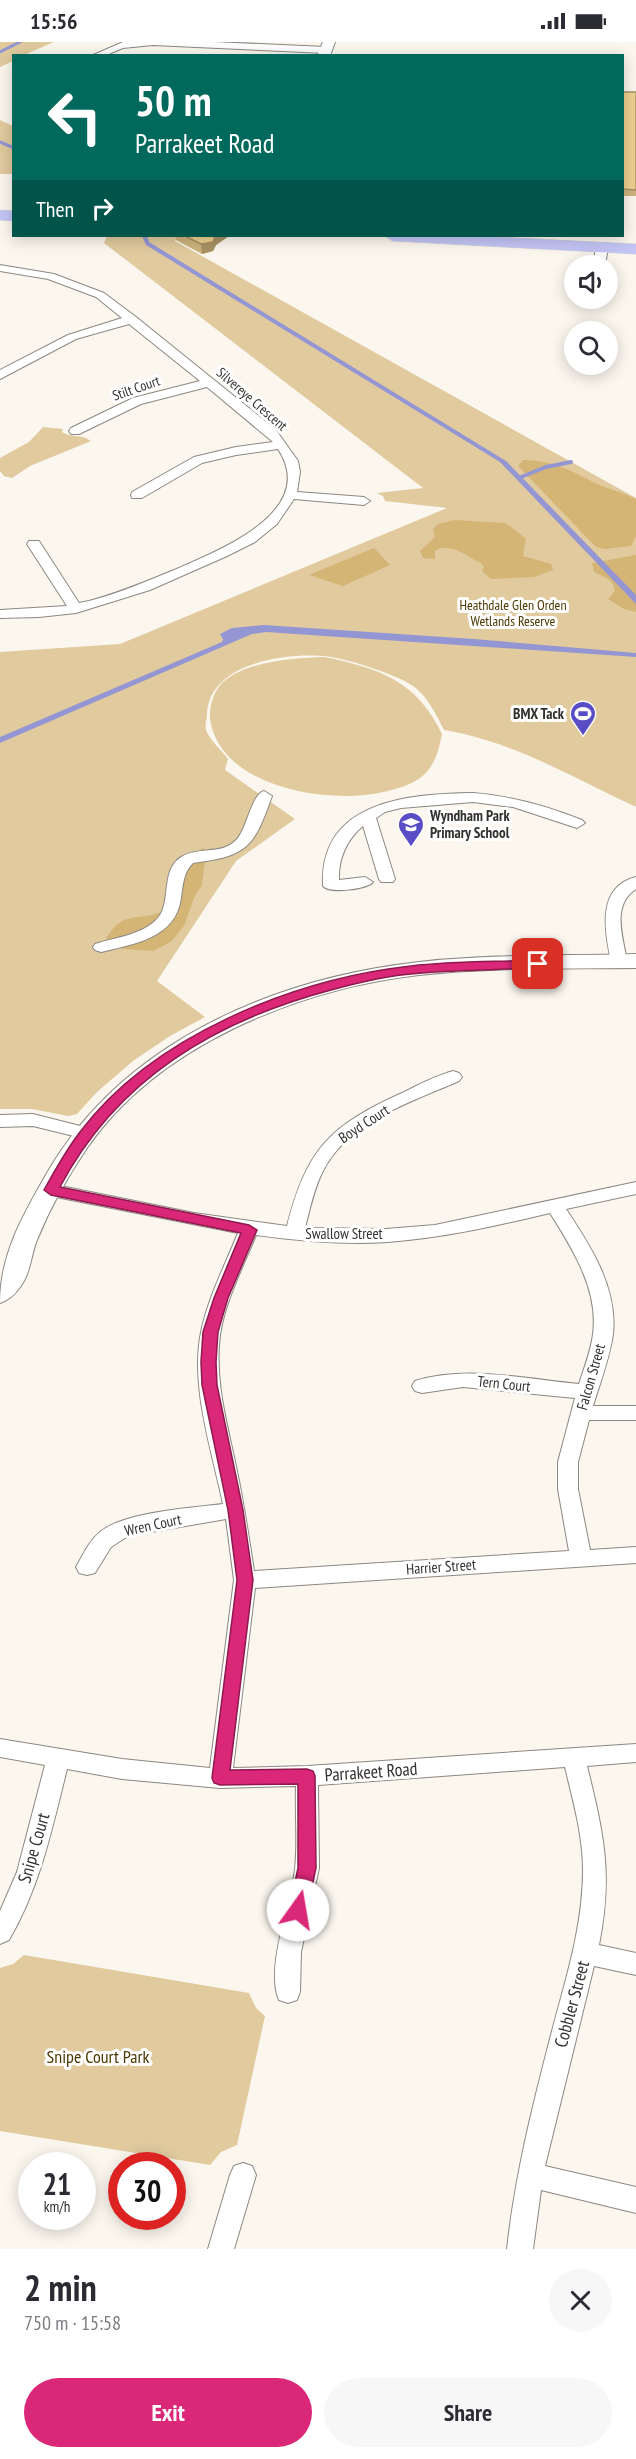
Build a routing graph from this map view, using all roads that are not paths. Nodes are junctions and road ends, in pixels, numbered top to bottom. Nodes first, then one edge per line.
1 (178, 42) edge
2 (326, 49) edge
3 (99, 54) edge
4 (428, 237) edge
5 (542, 237) edge
6 (636, 241) edge
7 (605, 242) junction
8 (636, 249) edge
9 (602, 255) edge
10 (0, 268) edge
11 (132, 319) junction
12 (0, 375) edge
13 (210, 382) junction
14 (75, 431) dead end
15 (281, 444) junction
16 (137, 495) dead end
17 (289, 495) junction
18 (364, 501) dead end
19 (34, 544) dead end
20 (76, 609) junction
21 (0, 614) edge
22 (264, 796) dead end
23 (370, 814) junction
24 (577, 823) dead end
25 (387, 879) dead end
26 (365, 882) dead end
27 (636, 882) edge
28 (101, 947) dead end
29 (627, 961) edge
30 (453, 1077) dead end
31 (0, 1121) edge
32 (86, 1133) junction
33 (636, 1188) edge
34 (51, 1190) junction
35 (554, 1205) junction
36 (249, 1230) junction
37 (294, 1234) junction
38 (26, 1237) junction
39 (0, 1283) edge
40 (0, 1294) edge
41 (422, 1386) dead end
42 (587, 1392) junction
43 (581, 1413) junction
44 (636, 1413) edge
45 (236, 1510) junction
46 (636, 1555) edge
47 (581, 1558) junction
48 (87, 1567) dead end
49 (245, 1580) junction
50 (0, 1748) edge
51 (636, 1753) edge
52 (574, 1758) junction
53 (58, 1759) junction
54 (307, 1776) junction
55 (220, 1778) junction
56 (0, 1933) edge
57 (586, 1953) junction
58 (636, 1964) edge
59 (288, 1992) dead end
60 (243, 2175) dead end
61 (529, 2175) junction
62 (636, 2200) edge
63 (221, 2249) edge
64 (519, 2249) edge

1 - 2 street
1 - 3 street
4 - 7 main road
5 - 7 main road
6 - 7 main road
7 - 8 main road
7 - 9 street
10 - 11 street, Silvereye Crescent
11 - 12 street
11 - 13 street, Silvereye Crescent
13 - 14 street, Stilt Court
13 - 15 street, Silvereye Crescent
15 - 16 street
15 - 17 street, Silvereye Crescent
17 - 18 street
17 - 20 street, Silvereye Crescent
19 - 20 street
20 - 21 street, Silvereye Crescent
22 - 28 street
23 - 24 street
23 - 25 street
23 - 26 street
27 - 29 street
29 - 32 street
30 - 37 street, Boyd Court
31 - 32 street
32 - 34 street
33 - 35 street, Swallow Street
34 - 36 street, Swallow Street
34 - 38 street
35 - 37 street, Swallow Street
35 - 42 street, Falcon Street
36 - 37 street, Swallow Street
36 - 45 street
38 - 39 street
38 - 40 street
41 - 42 street, Tern Court
42 - 43 street, Falcon Street
43 - 44 street
43 - 47 street, Falcon Street
45 - 48 street, Wren Court
45 - 49 street
46 - 47 street, Harrier Street
47 - 49 street, Harrier Street
49 - 55 street
50 - 53 street, Parrakeet Road
51 - 52 street, Parrakeet Road
52 - 54 street, Parrakeet Road
52 - 57 street, Cobbler Street
53 - 55 street, Parrakeet Road
53 - 56 street, Snipe Court
54 - 55 street, Parrakeet Road
54 - 59 street
57 - 58 street
57 - 61 street, Cobbler Street
60 - 63 street
61 - 62 street
61 - 64 street, Cobbler Street

